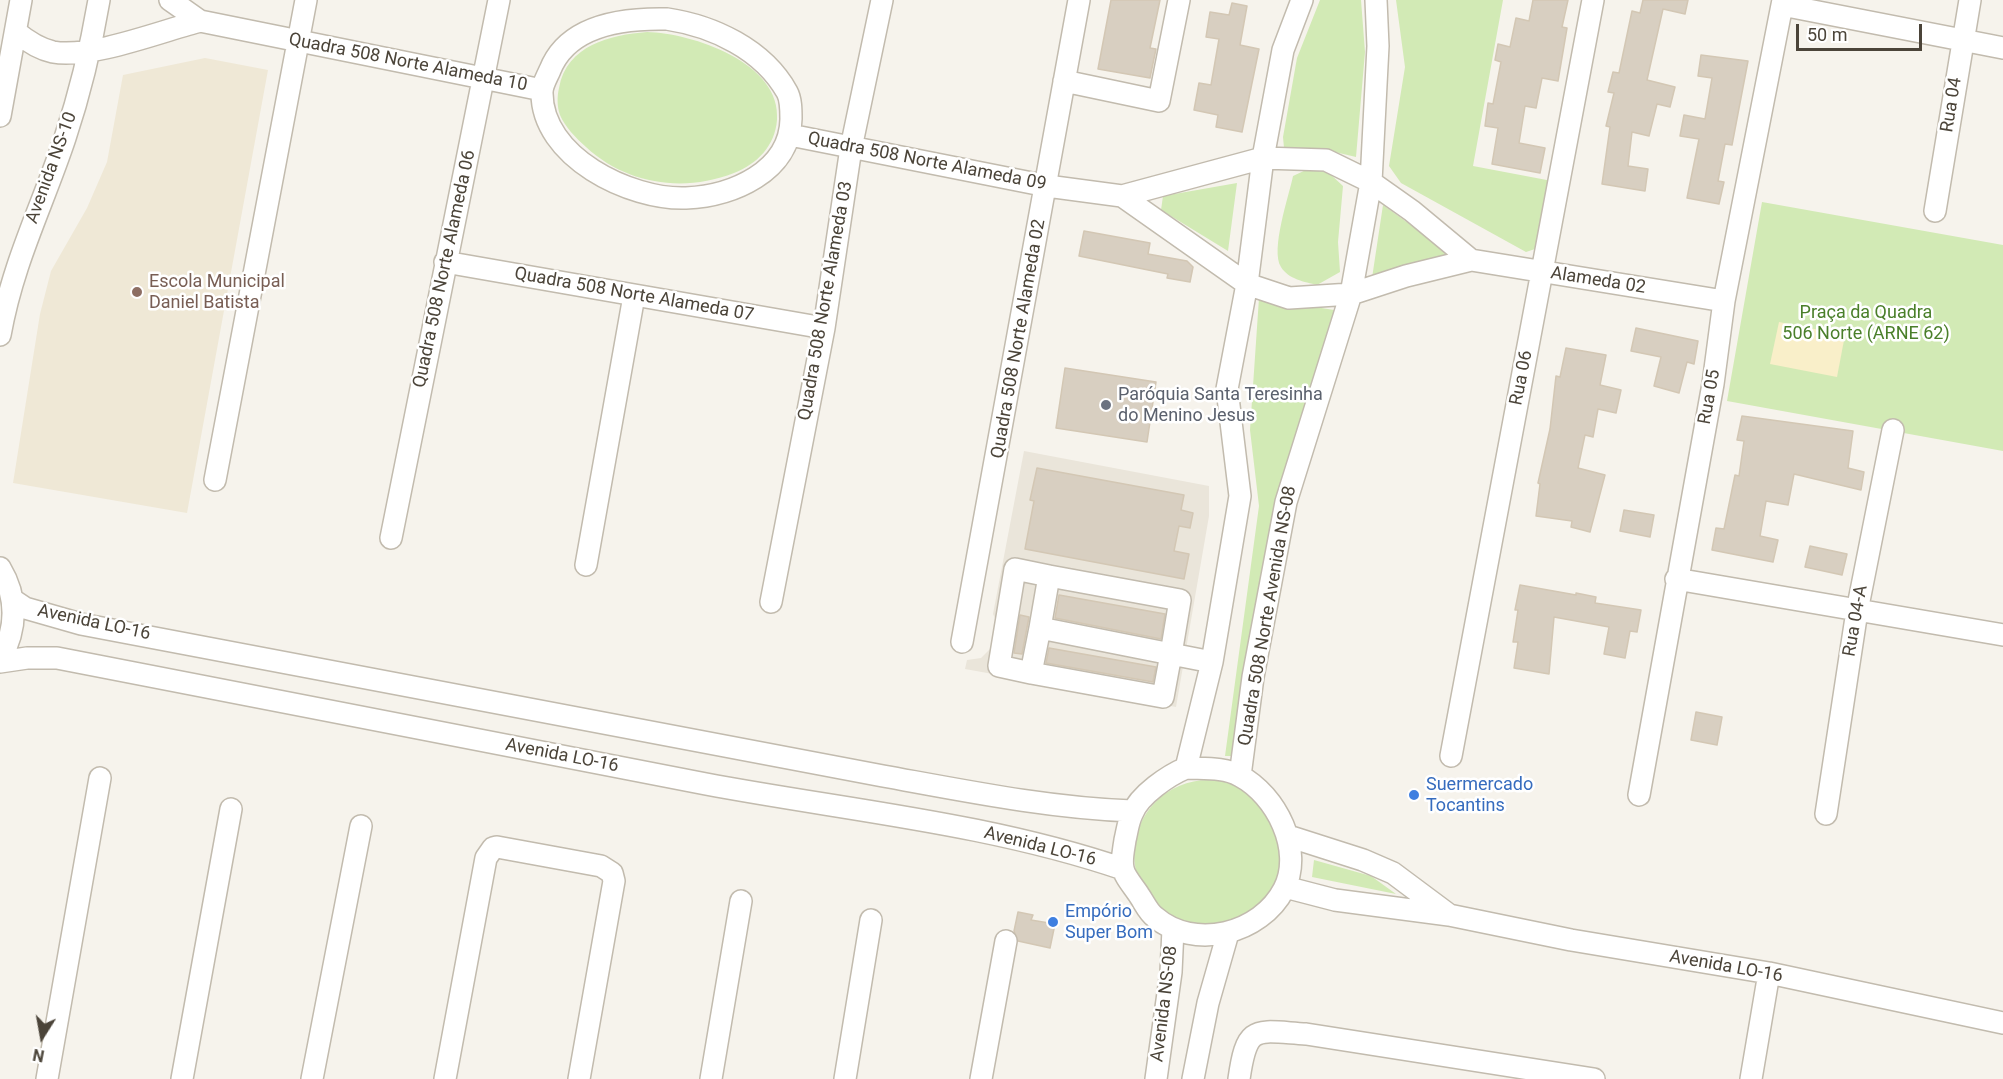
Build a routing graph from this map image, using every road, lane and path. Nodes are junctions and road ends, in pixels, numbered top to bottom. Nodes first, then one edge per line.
1 (21, 0) edge
2 (99, 0) edge
3 (171, 0) edge
4 (306, 0) edge
5 (499, 0) edge
6 (882, 0) edge
7 (1079, 0) edge
8 (1179, 0) edge
9 (1302, 0) edge
10 (1376, 0) edge
11 (1593, 0) edge
12 (1970, 0) edge
13 (1782, 3) edge
14 (200, 21) junction
15 (16, 32) junction
16 (1962, 39) junction
17 (299, 42) junction
18 (2003, 48) edge
19 (90, 50) junction
20 (484, 80) junction
21 (1064, 81) junction
22 (542, 90) junction
23 (0, 116) edge
24 (790, 135) junction
25 (851, 148) junction
26 (1263, 158) junction
27 (1371, 182) junction
28 (1047, 186) junction
29 (1122, 196) junction
30 (1935, 211) dead end
31 (1471, 260) junction
32 (445, 262) junction
33 (1542, 272) junction
34 (1247, 284) junction
35 (1352, 294) junction
36 (634, 296) junction
37 (1725, 301) junction
38 (824, 328) junction
39 (0, 335) edge
40 (1893, 430) dead end
41 (215, 480) dead end
42 (391, 538) dead end
43 (586, 565) dead end
44 (0, 568) edge
45 (1049, 576) junction
46 (1676, 579) junction
47 (13, 600) junction
48 (771, 602) dead end
49 (1857, 611) junction
50 (1040, 628) junction
51 (2003, 635) edge
52 (962, 642) dead end
53 (1171, 654) junction
54 (0, 661) edge
55 (1212, 662) junction
56 (1031, 673) junction
57 (1451, 756) dead end
58 (1186, 768) junction
59 (1240, 776) junction
60 (100, 778) dead end
61 (1639, 795) dead end
62 (231, 809) dead end
63 (1132, 811) junction
64 (1826, 814) dead end
65 (361, 826) dead end
66 (1288, 836) junction
67 (1123, 869) junction
68 (1286, 887) junction
69 (741, 901) dead end
70 (1449, 915) junction
71 (871, 920) dead end
72 (1173, 929) junction
73 (1228, 933) junction
74 (1006, 941) dead end
75 (1769, 974) junction
76 (2003, 1023) edge
77 (47, 1079) edge
78 (182, 1079) edge
79 (312, 1079) edge
80 (445, 1079) edge
81 (579, 1079) edge
82 (711, 1079) edge
83 (845, 1079) edge
84 (981, 1079) edge
85 (1156, 1079) edge
86 (1193, 1079) edge
87 (1239, 1079) edge
88 (1594, 1079) edge
89 (1751, 1079) edge

1 - 15 street
2 - 19 street, Avenida NS-10
3 - 14 street
4 - 17 street
5 - 20 street, Quadra 508 Norte Alameda 06
6 - 25 street, Quadra 508 Norte Alameda 03
7 - 21 street, Quadra 508 Norte Alameda 02
8 - 21 street
9 - 26 street
10 - 27 street, Quadra 508 Norte Avenida NS-08
11 - 33 street, Rua 06
12 - 16 street, Rua 04
13 - 16 street
13 - 37 street, Rua 05
14 - 17 street, Quadra 508 Norte Alameda 10
14 - 19 street
15 - 19 street
15 - 23 street
16 - 18 street
16 - 30 street, Rua 04
17 - 20 street, Quadra 508 Norte Alameda 10
17 - 41 street
19 - 39 street, Avenida NS-10
20 - 22 street, Quadra 508 Norte Alameda 10
20 - 32 street, Quadra 508 Norte Alameda 06
21 - 28 street, Quadra 508 Norte Alameda 02
22 - 24 street, Quadra 508 Norte Alameda 10
22 - 24 street, Quadra 508 Norte Alameda 09
24 - 25 street, Quadra 508 Norte Alameda 09
25 - 28 street, Quadra 508 Norte Alameda 09
25 - 38 street, Quadra 508 Norte Alameda 03
26 - 27 street
26 - 29 street
26 - 34 street
27 - 31 street
27 - 35 street, Quadra 508 Norte Avenida NS-08
28 - 29 street, Quadra 508 Norte Alameda 09
28 - 52 street, Quadra 508 Norte Alameda 02
29 - 34 street
31 - 33 street, Alameda 02
31 - 35 street
32 - 36 street, Quadra 508 Norte Alameda 07
32 - 42 street, Quadra 508 Norte Alameda 06
33 - 37 street, Alameda 02
33 - 57 street, Rua 06
34 - 35 street
34 - 55 street
35 - 59 street, Quadra 508 Norte Avenida NS-08
36 - 38 street, Quadra 508 Norte Alameda 07
36 - 43 street
37 - 46 street, Rua 05
38 - 48 street, Quadra 508 Norte Alameda 03
40 - 49 street, Rua 04-A
44 - 47 street
45 - 50 street
45 - 53 street
45 - 56 street
46 - 49 street
46 - 61 street, Rua 05
47 - 54 street
47 - 63 street, Avenida LO-16
49 - 51 street
49 - 64 street, Rua 04-A
50 - 53 street
50 - 56 street
53 - 55 street
53 - 56 street
54 - 67 street, Avenida LO-16
55 - 58 street
58 - 59 street
58 - 63 street
59 - 66 street
60 - 77 street
62 - 78 street
63 - 67 street
65 - 79 street
66 - 68 street
66 - 70 street, Avenida LO-16
67 - 72 street
68 - 70 street, Avenida LO-16
68 - 73 street
69 - 82 street
70 - 75 street, Avenida LO-16
71 - 83 street
72 - 73 street
72 - 85 street, Avenida NS-08
73 - 86 street, Avenida NS-08
74 - 84 street
75 - 76 street, Avenida LO-16
75 - 89 street
80 - 81 street
87 - 88 street

